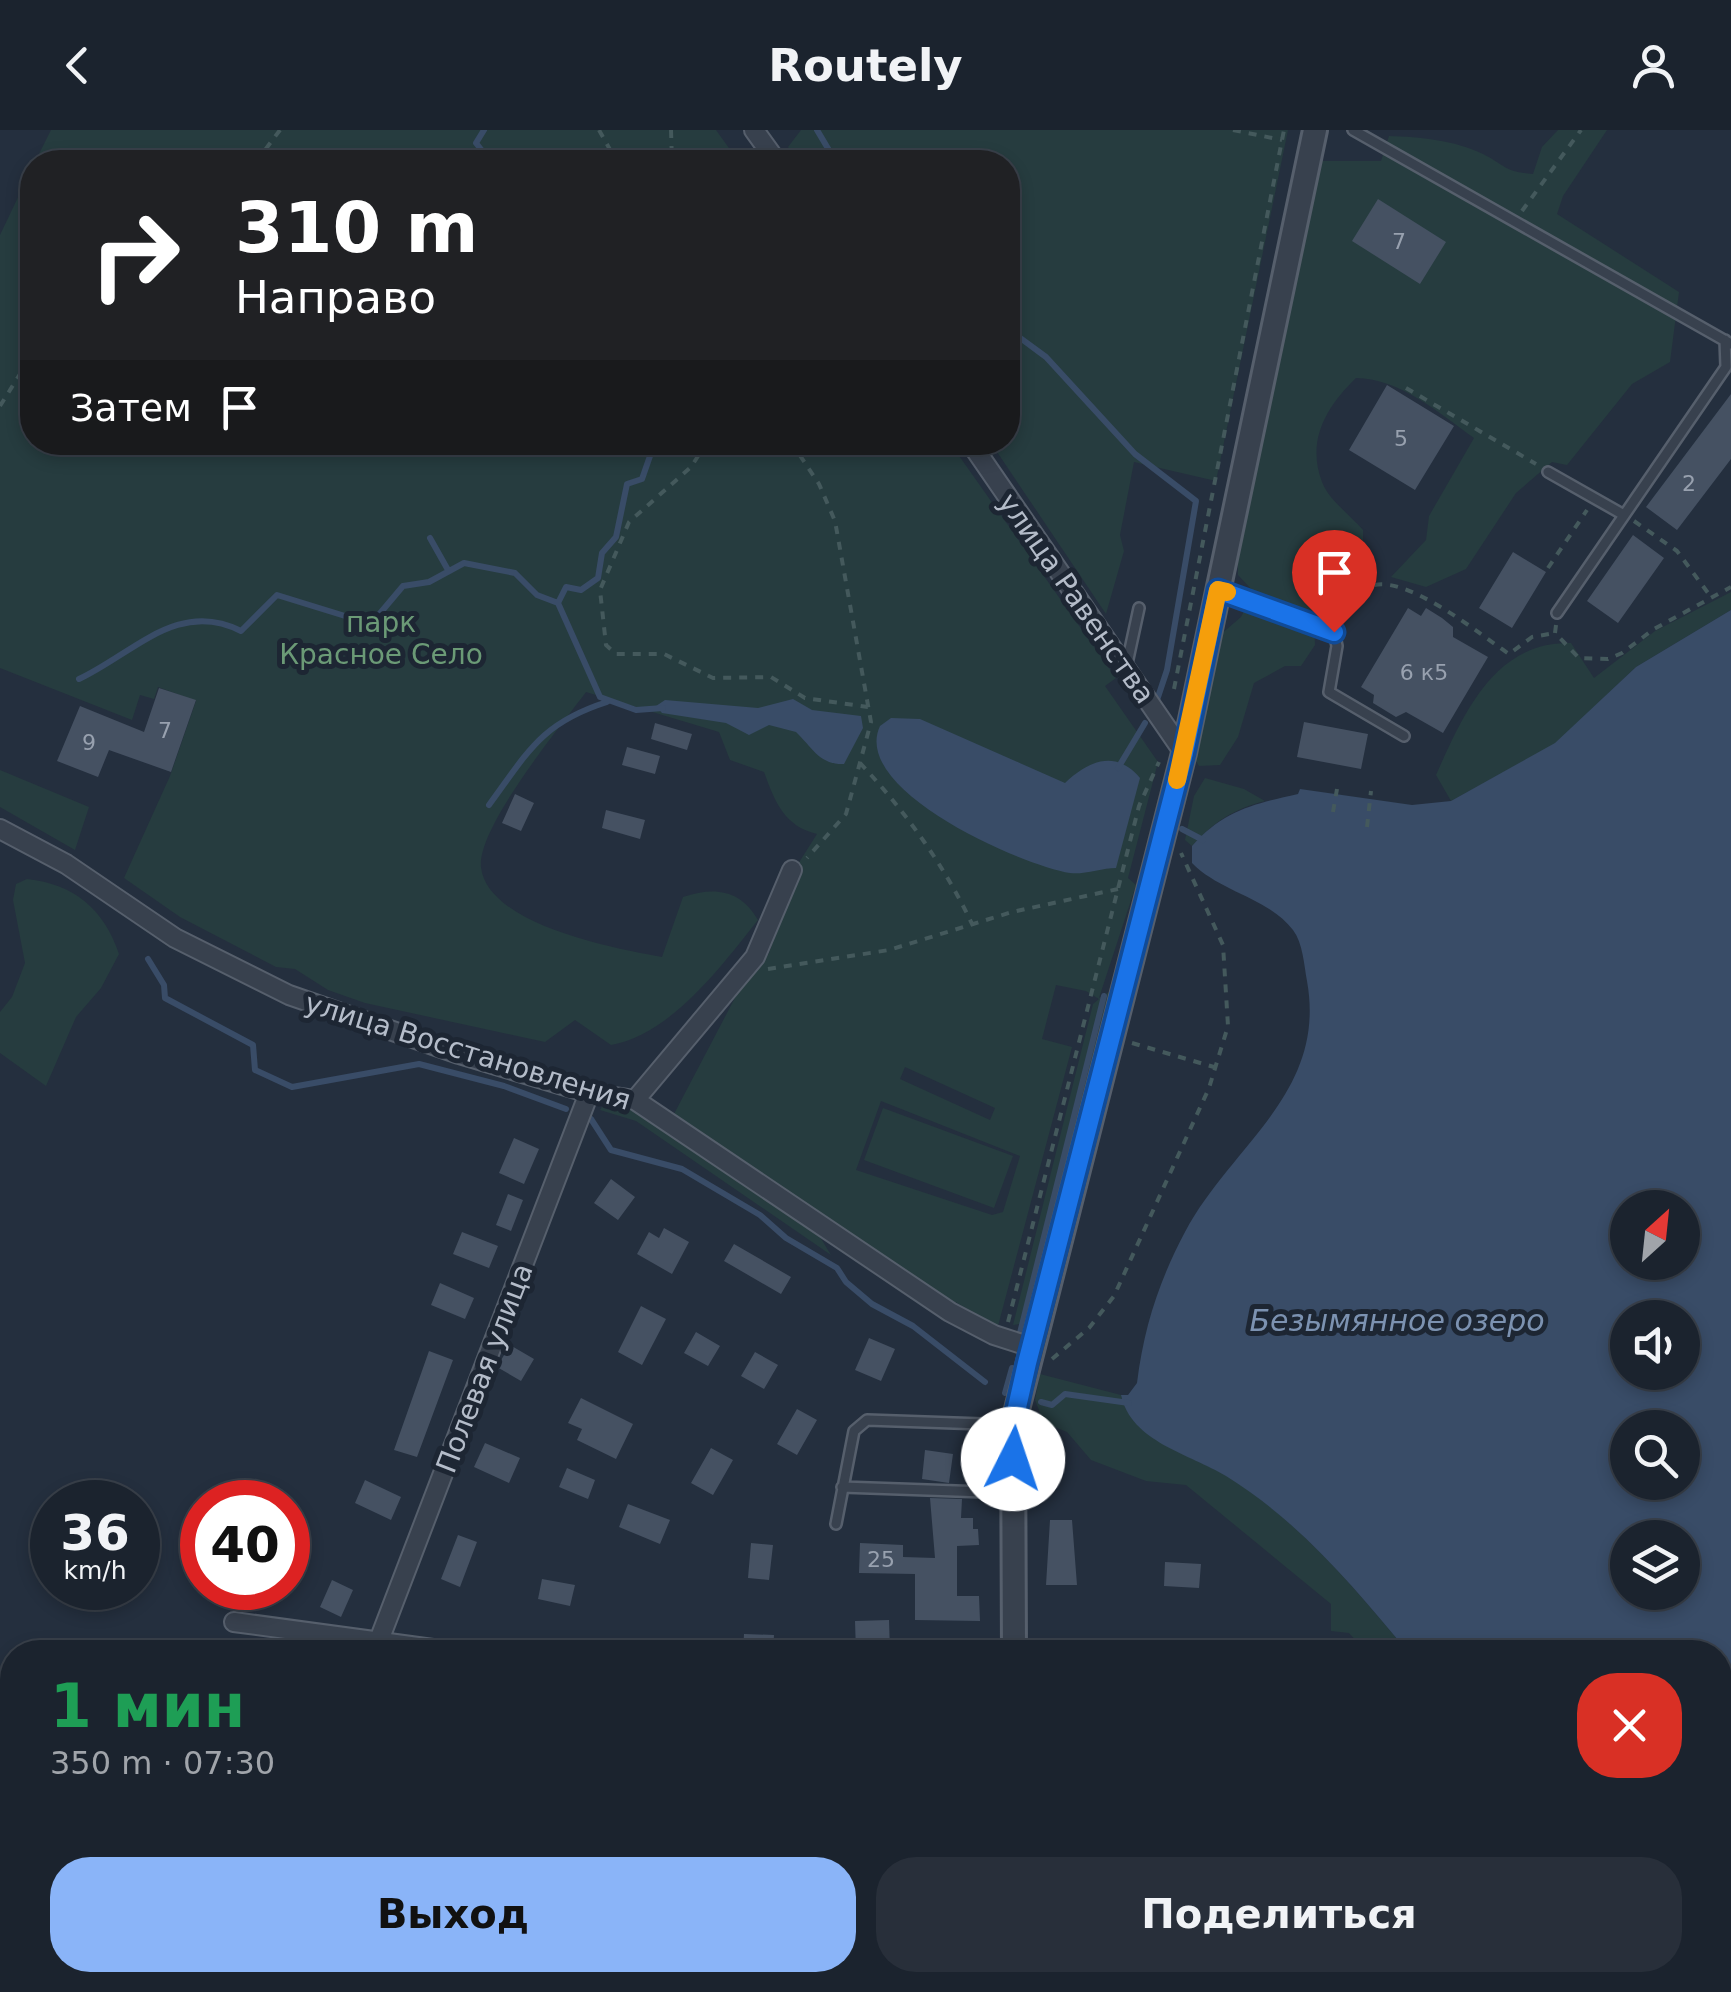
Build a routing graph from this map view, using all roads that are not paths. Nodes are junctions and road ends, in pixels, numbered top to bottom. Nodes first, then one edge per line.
1 (1315, 130) edge
2 (1353, 130) edge
3 (1729, 340) edge
4 (979, 455) edge
5 (1548, 472) road end
6 (1624, 515) junction
7 (1218, 590) junction
8 (1139, 608) dead end
9 (1557, 613) road end
10 (1126, 668) junction
11 (1404, 736) dead end
12 (1184, 753) junction
13 (0, 829) edge
14 (792, 870) road end
15 (590, 1093) junction
16 (635, 1100) junction
17 (1037, 1356) junction
18 (1013, 1425) junction
19 (842, 1486) junction
20 (1013, 1492) junction
21 (836, 1524) dead end
22 (234, 1622) dead end
23 (357, 1640) edge
24 (379, 1640) edge
25 (1014, 1640) edge

1 - 7 street
2 - 3 lane
3 - 6 lane
4 - 10 street, улица Равенства
5 - 6 lane
6 - 9 lane
7 - 11 lane
7 - 12 street
8 - 10 lane
10 - 12 street, улица Равенства
12 - 17 street
13 - 15 street, улица Восстановления
14 - 16 street
15 - 16 street, улица Восстановления
15 - 24 street, Полевая улица
16 - 17 street, улица Восстановления
17 - 18 street
18 - 19 lane
18 - 20 street
19 - 20 lane
19 - 21 lane
20 - 25 street
22 - 23 street

